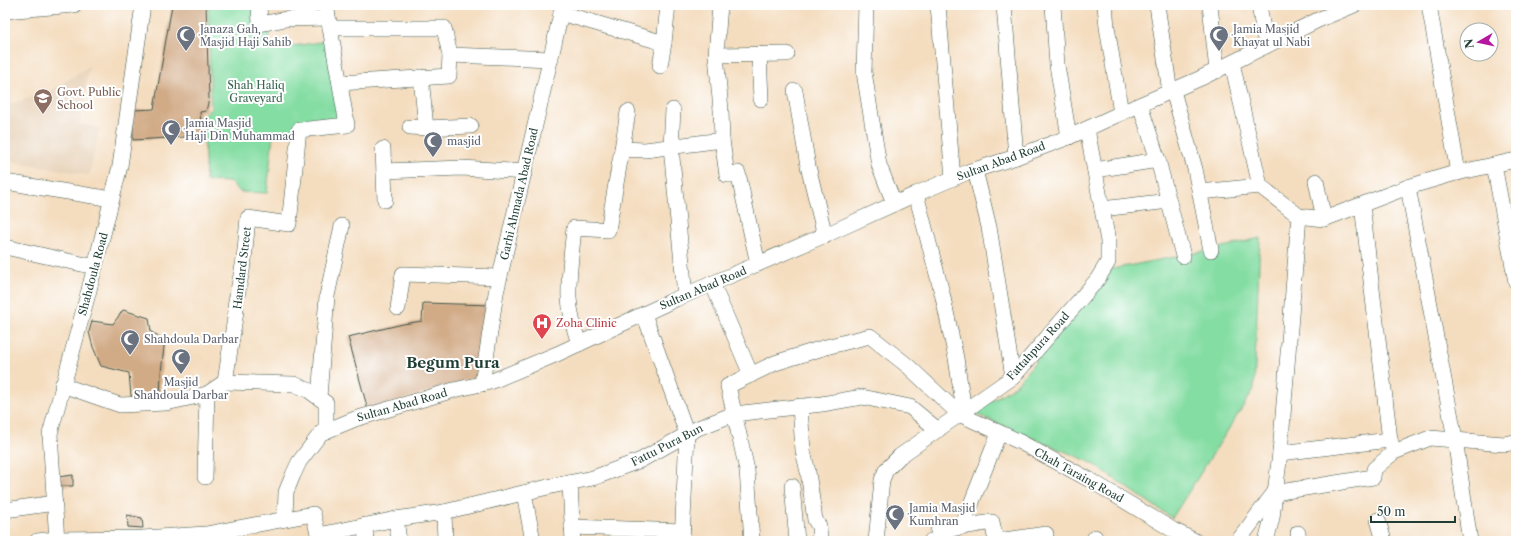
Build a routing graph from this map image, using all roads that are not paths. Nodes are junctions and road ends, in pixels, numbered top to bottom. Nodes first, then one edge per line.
1 (74, 5) edge
2 (144, 5) edge
3 (259, 5) edge
4 (668, 5) edge
5 (720, 5) edge
6 (866, 5) edge
7 (938, 5) edge
8 (1004, 5) edge
9 (1053, 5) edge
10 (1105, 5) edge
11 (1157, 5) edge
12 (1210, 5) edge
13 (1259, 5) edge
14 (1354, 5) edge
15 (1429, 5) edge
16 (562, 9) edge
17 (5, 10) edge
18 (328, 17) edge
19 (664, 43) junction
20 (1266, 46) junction
21 (759, 54) junction
22 (787, 54) dead end
23 (450, 55) junction
24 (716, 55) junction
25 (551, 60) junction
26 (1232, 63) junction
27 (660, 66) dead end
28 (1217, 71) junction
29 (421, 78) junction
30 (340, 83) junction
31 (795, 91) dead end
32 (1172, 91) junction
33 (761, 99) dead end
34 (1140, 105) junction
35 (673, 110) dead end
36 (628, 112) dead end
37 (1121, 113) junction
38 (471, 126) dead end
39 (410, 127) dead end
40 (426, 128) junction
41 (1087, 129) junction
42 (1068, 137) junction
43 (722, 140) junction
44 (671, 146) junction
45 (383, 149) dead end
46 (622, 149) junction
47 (1016, 157) junction
48 (1158, 160) junction
49 (1516, 160) edge
50 (1494, 165) junction
51 (975, 170) junction
52 (1095, 170) junction
53 (384, 171) junction
54 (525, 172) junction
55 (1458, 173) junction
56 (953, 178) junction
57 (1316, 181) dead end
58 (5, 182) edge
59 (1260, 186) junction
60 (1408, 188) junction
61 (1200, 192) junction
62 (916, 194) junction
63 (112, 199) junction
64 (386, 200) dead end
65 (1169, 201) junction
66 (894, 203) junction
67 (1362, 205) junction
68 (1102, 209) junction
69 (1299, 216) junction
70 (1324, 219) junction
71 (342, 226) dead end
72 (825, 236) junction
73 (5, 247) edge
74 (1211, 250) dead end
75 (1183, 256) dead end
76 (758, 264) junction
77 (95, 267) junction
78 (500, 277) junction
79 (1516, 282) edge
80 (712, 284) junction
81 (685, 295) junction
82 (398, 308) dead end
83 (644, 314) junction
84 (579, 344) junction
85 (751, 375) junction
86 (1013, 377) junction
87 (225, 382) junction
88 (482, 384) junction
89 (62, 385) junction
90 (207, 394) junction
91 (318, 397) junction
92 (800, 406) junction
93 (962, 413) junction
94 (734, 414) junction
95 (938, 430) junction
96 (326, 431) junction
97 (999, 432) junction
98 (687, 434) junction
99 (1455, 439) junction
100 (1516, 442) edge
101 (1392, 446) junction
102 (1280, 454) junction
103 (205, 477) dead end
104 (570, 483) junction
105 (792, 486) dead end
106 (524, 493) junction
107 (1274, 493) junction
108 (55, 503) junction
109 (5, 510) edge
110 (444, 512) junction
111 (285, 519) junction
112 (396, 519) junction
113 (1378, 520) dead end
114 (364, 525) junction
115 (962, 527) junction
116 (573, 534) edge
117 (1046, 534) dead end
118 (682, 536) edge
119 (320, 538) edge
120 (57, 540) edge
121 (142, 540) edge
122 (37, 541) edge
123 (366, 541) edge
124 (399, 541) edge
125 (445, 541) edge
126 (533, 541) edge
127 (752, 541) edge
128 (797, 541) edge
129 (820, 541) edge
130 (876, 541) edge
131 (937, 541) edge
132 (996, 541) edge
133 (1195, 541) edge
134 (1238, 541) edge
135 (1266, 541) edge
136 (1384, 541) edge
137 (1470, 541) edge

1 - 17 street
2 - 63 street, Shahdoula Road
3 - 18 street
4 - 19 street
5 - 24 street
6 - 66 street
7 - 56 street
8 - 47 street
9 - 42 street
10 - 37 street
11 - 32 street
12 - 28 street
13 - 20 street
14 - 20 street, Sultan Abad Road
15 - 55 street
16 - 19 street
16 - 25 street, Garhi Ahmada Abad Road
18 - 23 street
18 - 30 street
19 - 27 street
20 - 26 street, Sultan Abad Road
21 - 22 street
21 - 24 street
21 - 33 street
23 - 25 street
23 - 29 street
24 - 43 street
25 - 54 street, Garhi Ahmada Abad Road
26 - 28 street, Sultan Abad Road
26 - 59 street
28 - 32 street, Sultan Abad Road
29 - 30 street
29 - 40 street
30 - 87 street, Hamdard Street
31 - 72 street
32 - 34 street, Sultan Abad Road
32 - 61 street
34 - 37 street, Sultan Abad Road
34 - 48 street
35 - 44 street
36 - 46 street
37 - 41 street, Sultan Abad Road
38 - 40 street
39 - 40 street
41 - 42 street, Sultan Abad Road
41 - 52 street, Fattahpura Road
42 - 47 street, Sultan Abad Road
43 - 44 street
43 - 76 street
44 - 46 street
44 - 81 street
45 - 53 street
46 - 84 street
47 - 51 street, Sultan Abad Road
48 - 52 street
48 - 65 street
49 - 50 street
50 - 55 street
50 - 79 street
51 - 56 street, Sultan Abad Road
51 - 86 street
52 - 68 street, Fattahpura Road
53 - 54 street
53 - 64 street
54 - 78 street, Garhi Ahmada Abad Road
55 - 60 street
56 - 62 street, Sultan Abad Road
57 - 70 street
58 - 63 street
59 - 61 street
59 - 69 street
60 - 67 street
60 - 99 street
61 - 74 street
62 - 66 street, Sultan Abad Road
62 - 93 street
63 - 77 street, Shahdoula Road
65 - 68 street
65 - 75 street
66 - 72 street, Sultan Abad Road
67 - 70 street
67 - 101 street
68 - 86 street, Fattahpura Road
69 - 70 street
69 - 102 street
71 - 91 street
72 - 76 street, Sultan Abad Road
73 - 77 street
76 - 80 street, Sultan Abad Road
77 - 89 street, Shahdoula Road
78 - 82 street
78 - 88 street, Garhi Ahmada Abad Road
80 - 81 street, Sultan Abad Road
80 - 85 street
81 - 83 street, Sultan Abad Road
83 - 84 street, Sultan Abad Road
83 - 98 street
84 - 88 street, Sultan Abad Road
85 - 93 street, Chah Taraing Road
85 - 94 street
86 - 93 street, Fattahpura Road
87 - 90 street
87 - 91 street
88 - 96 street, Sultan Abad Road
89 - 90 street
89 - 108 street, Shahdoula Road
90 - 103 street
91 - 96 street
92 - 94 street, Fattu Pura Bun
92 - 95 street, Fattu Pura Bun
92 - 129 street
93 - 95 street, Fattahpura Road
93 - 97 street, Chah Taraing Road
94 - 98 street, Fattu Pura Bun
94 - 127 street
95 - 130 street, Fattahpura Road
96 - 111 street
97 - 115 street
97 - 133 street, Chah Taraing Road
98 - 104 street, Fattu Pura Bun
98 - 118 street
99 - 100 street
99 - 101 street
99 - 137 street
101 - 102 street
101 - 107 street
102 - 107 street
104 - 106 street, Fattu Pura Bun
104 - 116 street
105 - 128 street
106 - 110 street, Fattu Pura Bun
106 - 126 street
107 - 134 street
107 - 135 street
108 - 109 street
108 - 120 street, Shahdoula Road
110 - 112 street, Fattu Pura Bun
110 - 125 street
111 - 119 street
111 - 121 street
112 - 114 street, Fattu Pura Bun
112 - 124 street
113 - 136 street
114 - 119 street, Fattu Pura Bun
114 - 123 street
115 - 131 street
115 - 132 street
116 - 118 street
117 - 132 street
120 - 121 street
120 - 122 street

